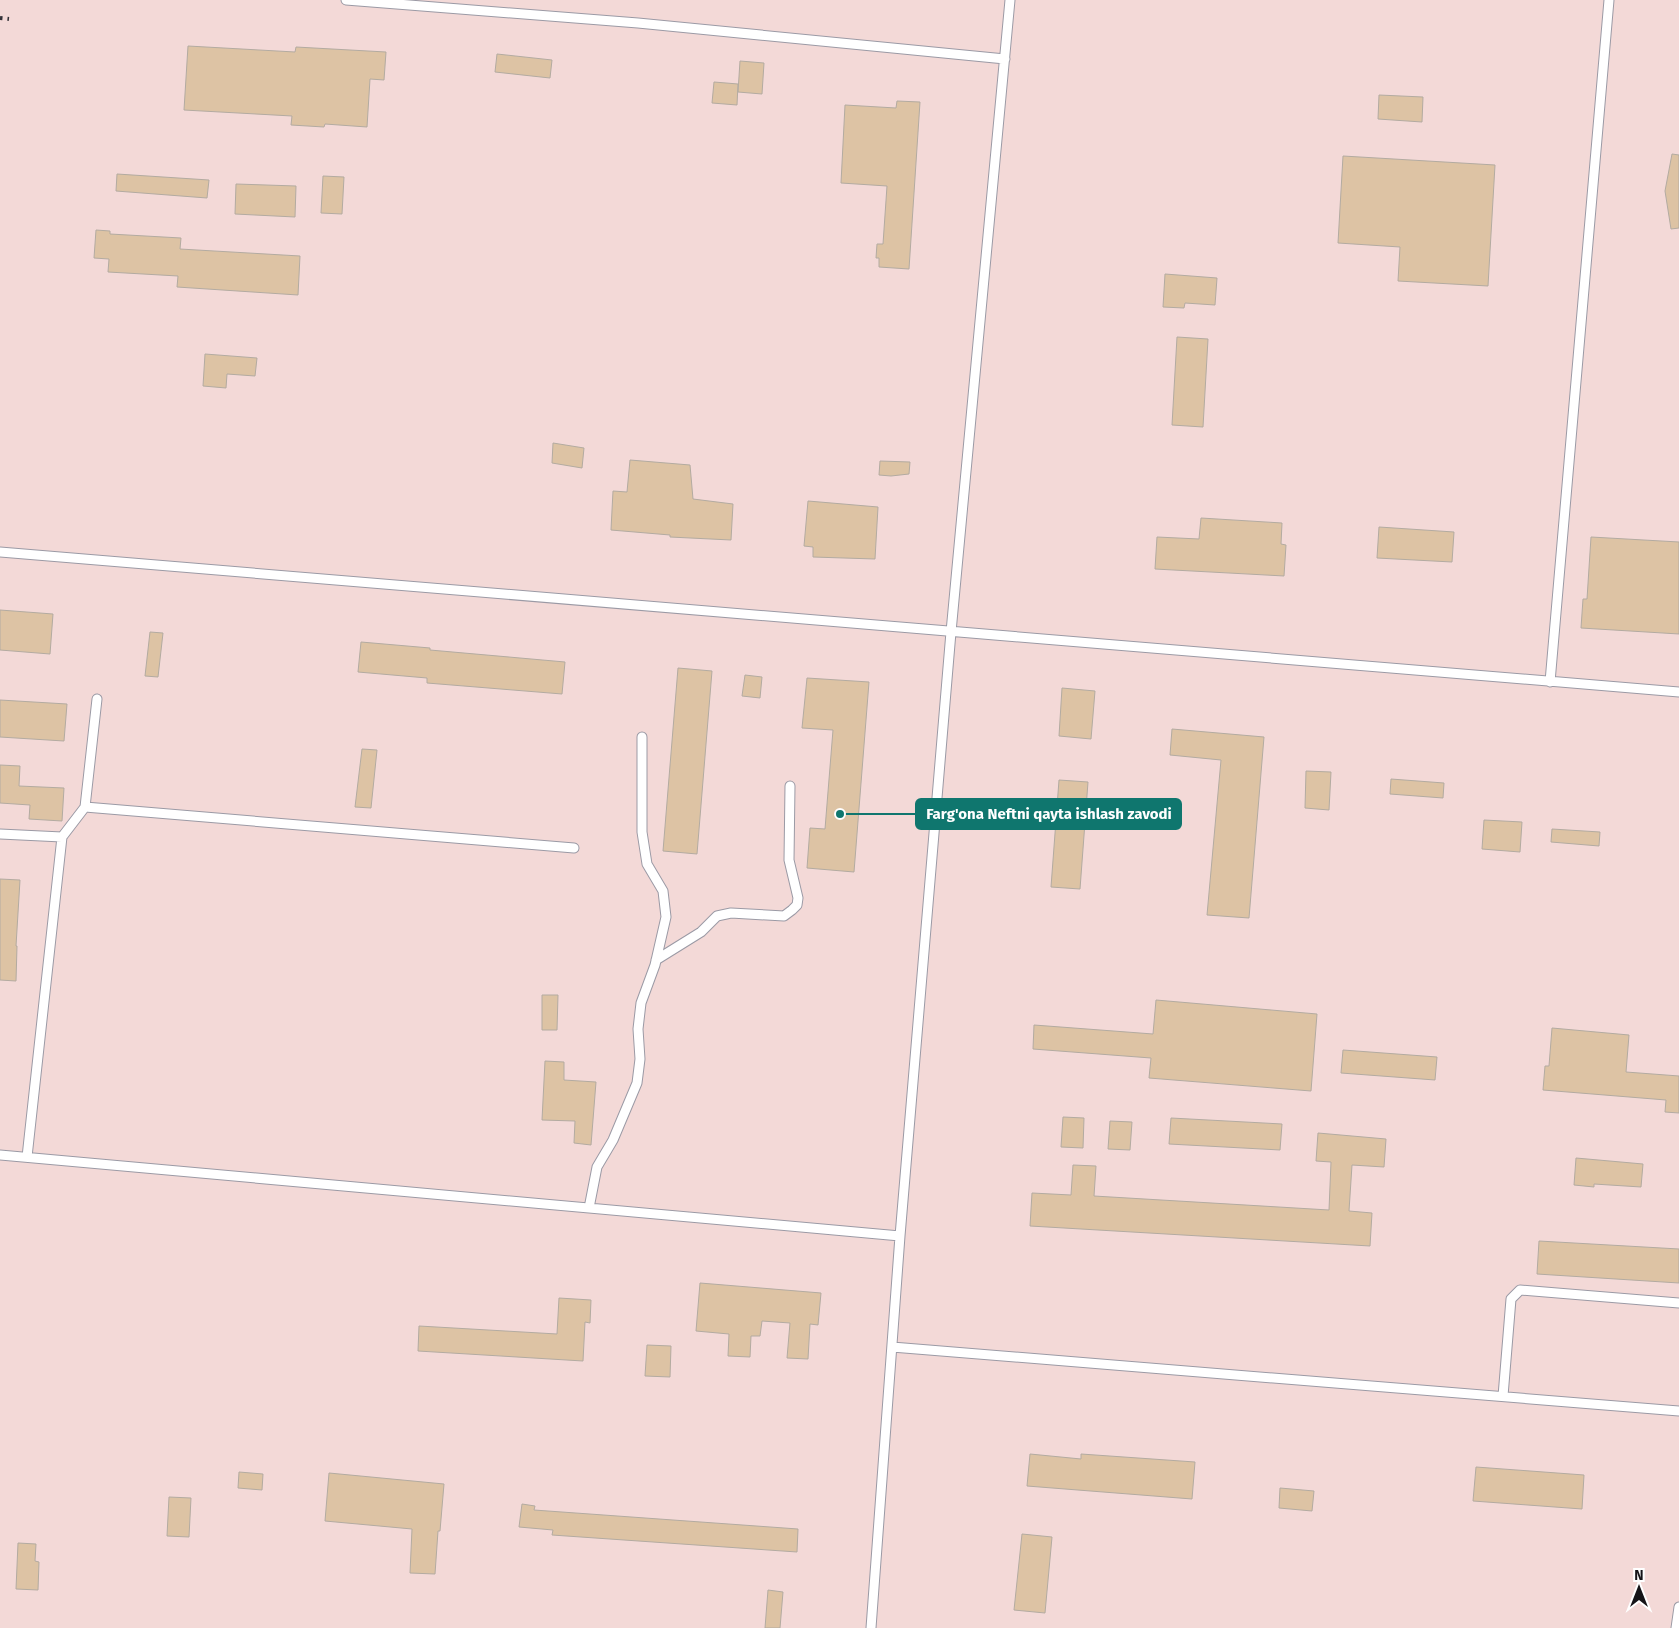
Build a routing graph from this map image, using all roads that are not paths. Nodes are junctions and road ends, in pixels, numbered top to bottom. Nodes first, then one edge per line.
1 (346, 0) edge
2 (1010, 0) edge
3 (1609, 0) edge
4 (1005, 59) junction
5 (0, 552) edge
6 (951, 632) junction
7 (1550, 682) junction
8 (1679, 692) edge
9 (97, 699) dead end
10 (642, 737) dead end
11 (790, 786) dead end
12 (85, 807) junction
13 (0, 834) edge
14 (62, 837) junction
15 (574, 848) dead end
16 (656, 960) junction
17 (0, 1155) edge
18 (27, 1158) junction
19 (589, 1208) junction
20 (900, 1236) junction
21 (1679, 1303) edge
22 (892, 1347) junction
23 (1503, 1396) junction
24 (1679, 1411) edge
25 (1679, 1607) edge
26 (871, 1628) edge
27 (1676, 1628) edge

1 - 4 lane
2 - 4 lane
3 - 7 lane
4 - 6 lane
5 - 6 lane
6 - 7 lane
6 - 20 lane
7 - 8 lane
9 - 12 lane
10 - 16 lane
11 - 16 lane
12 - 14 lane
12 - 15 lane
13 - 14 lane
14 - 18 lane
16 - 19 lane
17 - 18 lane
18 - 19 lane
19 - 20 lane
20 - 22 lane
21 - 23 lane
22 - 23 lane
22 - 26 lane
23 - 24 lane
25 - 27 lane

